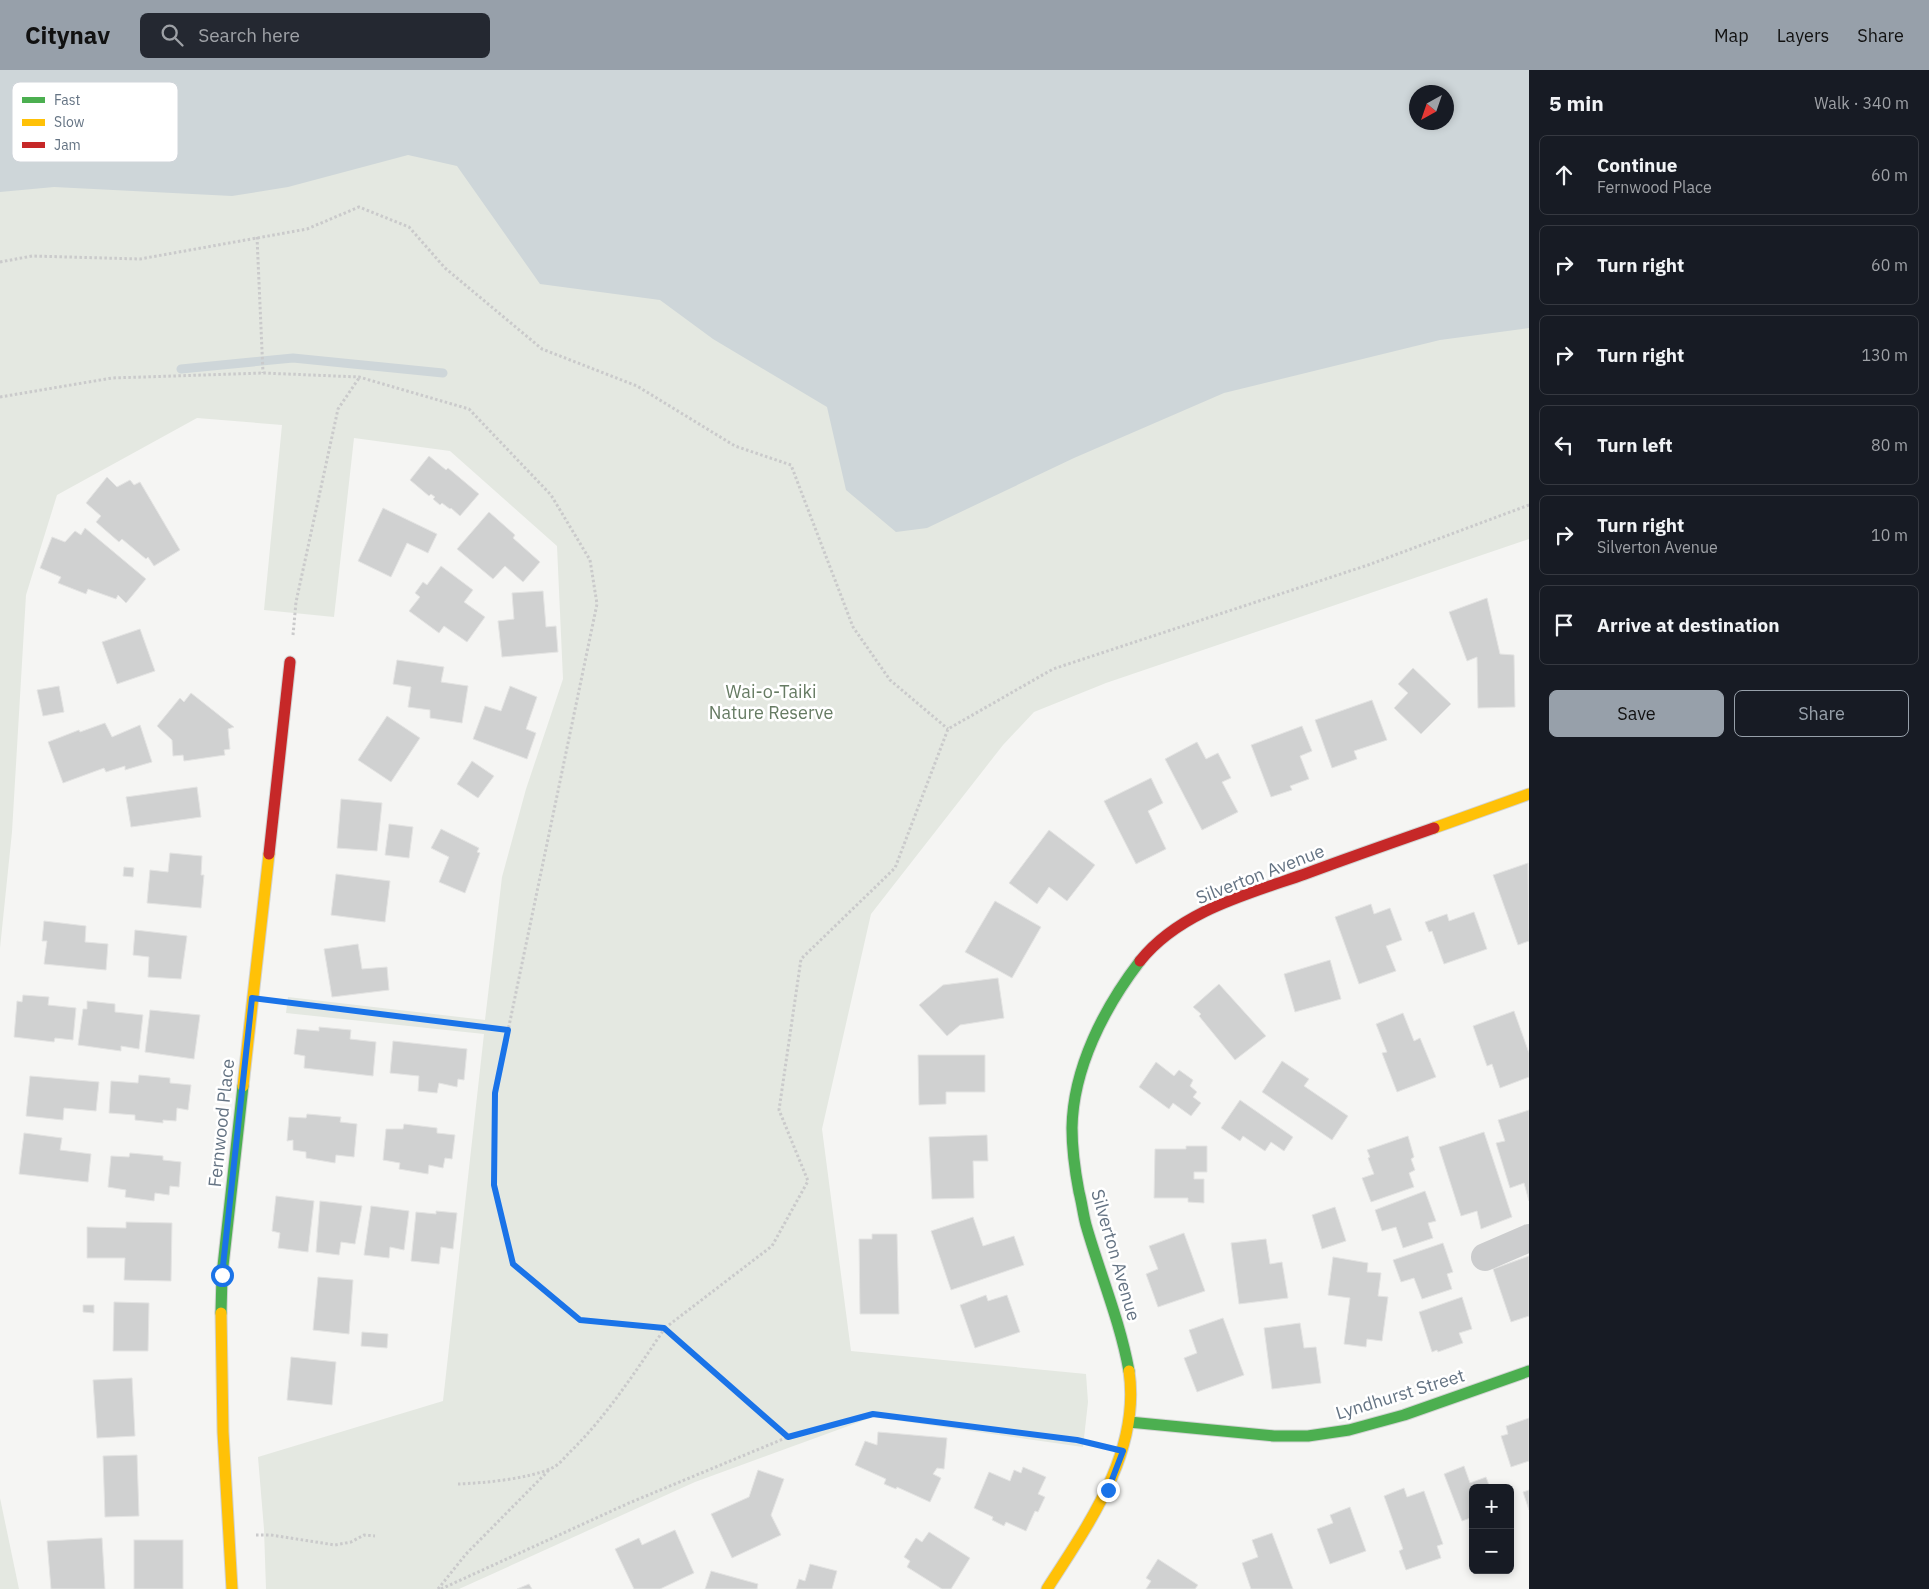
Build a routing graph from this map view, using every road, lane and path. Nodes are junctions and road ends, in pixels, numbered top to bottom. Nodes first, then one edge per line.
1 (257, 237) junction
2 (0, 262) edge
3 (264, 373) junction
4 (359, 377) junction
5 (0, 397) edge
6 (1529, 505) edge
7 (290, 662) joint
8 (948, 729) junction
9 (1529, 794) edge
10 (252, 998) junction
11 (508, 1030) junction
12 (1529, 1238) edge
13 (1485, 1257) dead end
14 (664, 1328) junction
15 (1529, 1371) edge
16 (1130, 1422) junction
17 (788, 1437) junction
18 (1123, 1451) junction
19 (549, 1469) junction
20 (458, 1484) dead end
21 (229, 1535) junction
22 (375, 1536) dead end
23 (232, 1589) edge
24 (439, 1589) edge
25 (1047, 1589) edge

1 - 2 path
1 - 3 path
1 - 8 path
3 - 4 path
3 - 5 path
4 - 7 path
4 - 11 path
6 - 8 path
7 - 10 street, Fernwood Place
8 - 14 path
9 - 16 street, Silverton Avenue
10 - 11 path
10 - 21 street, Fernwood Place
11 - 14 path
12 - 13 street
14 - 17 path
14 - 19 path
15 - 16 street, Lyndhurst Street
16 - 18 street, Silverton Avenue
17 - 18 path
17 - 24 path
18 - 25 street, Silverton Avenue
19 - 20 path
19 - 24 path
21 - 22 path
21 - 23 street, Fernwood Place

